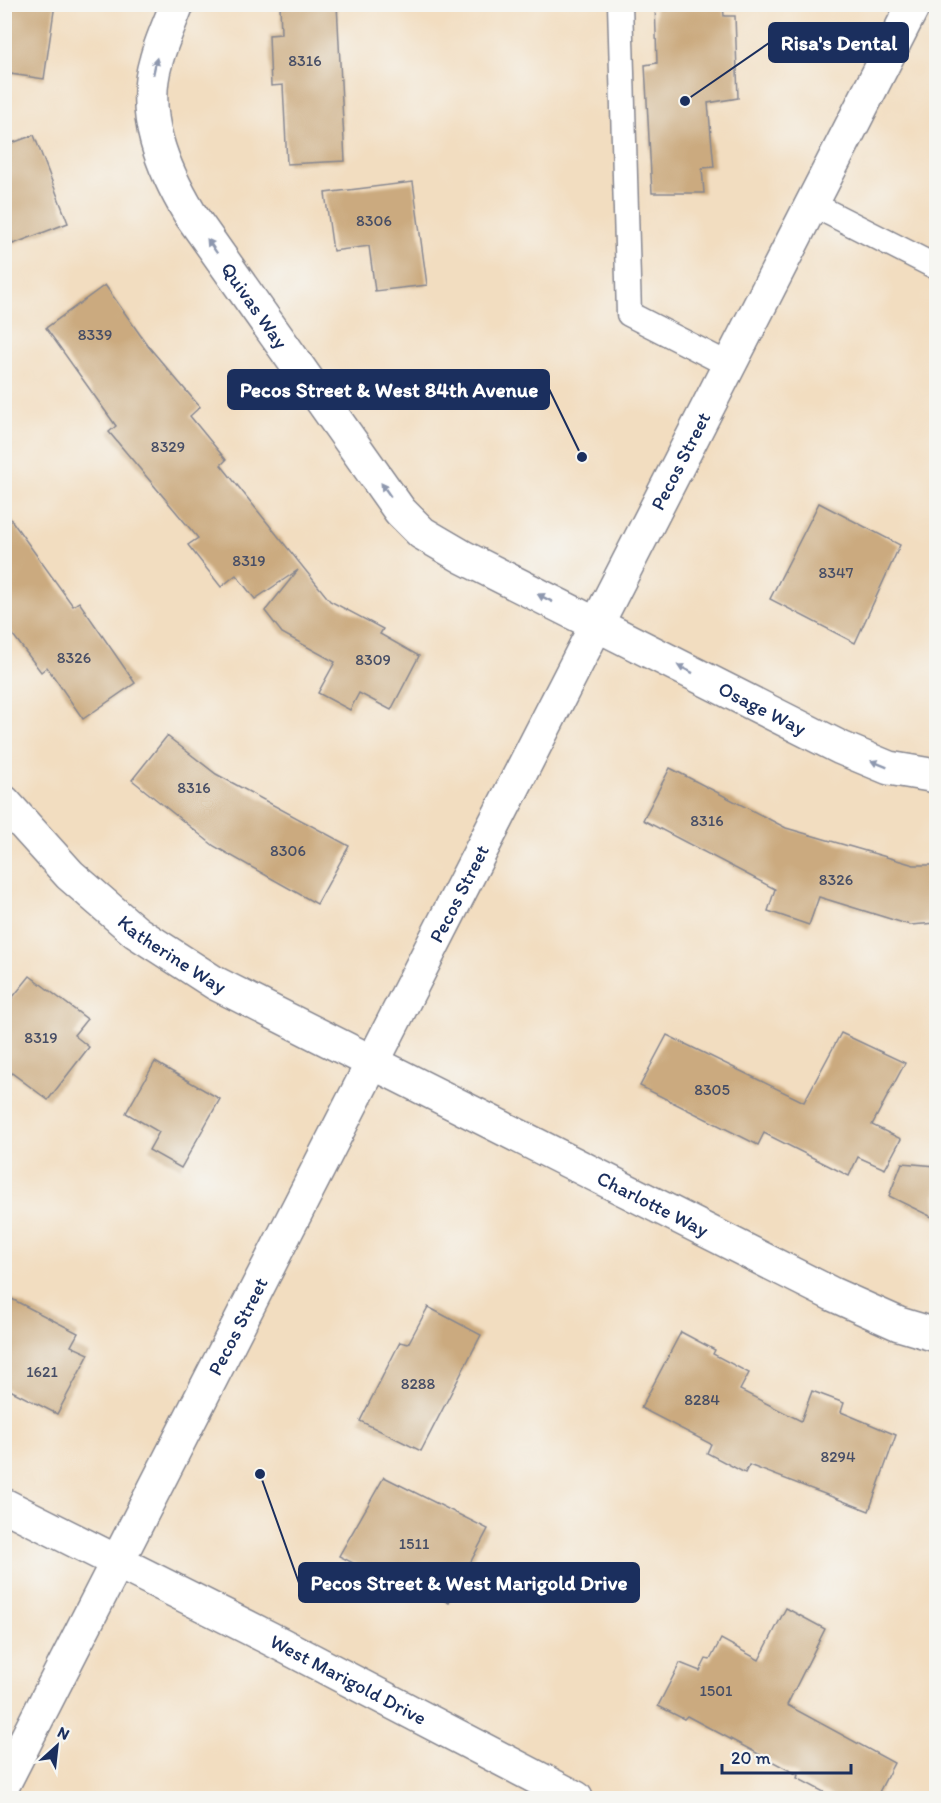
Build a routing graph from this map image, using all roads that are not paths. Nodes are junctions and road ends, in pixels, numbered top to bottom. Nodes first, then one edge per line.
1 (177, 4) edge
2 (620, 4) edge
3 (914, 4) edge
4 (812, 204) junction
5 (936, 267) edge
6 (729, 366) junction
7 (597, 624) junction
8 (936, 776) edge
9 (4, 802) edge
10 (374, 1061) junction
11 (936, 1335) edge
12 (4, 1505) edge
13 (118, 1561) junction
14 (4, 1784) edge
15 (576, 1798) edge

7 -> 1 street, Quivas Way
2 - 6 lane
3 - 4 street, Pecos Street
4 - 5 lane
4 - 6 street, Pecos Street
6 - 7 street, Pecos Street
8 -> 7 street, Osage Way
7 - 10 street, Pecos Street
9 - 10 street, Katherine Way
10 - 11 street, Charlotte Way
10 - 13 street, Pecos Street
12 - 13 street, West Marigold Drive
13 - 14 street, Pecos Street
13 - 15 street, West Marigold Drive

